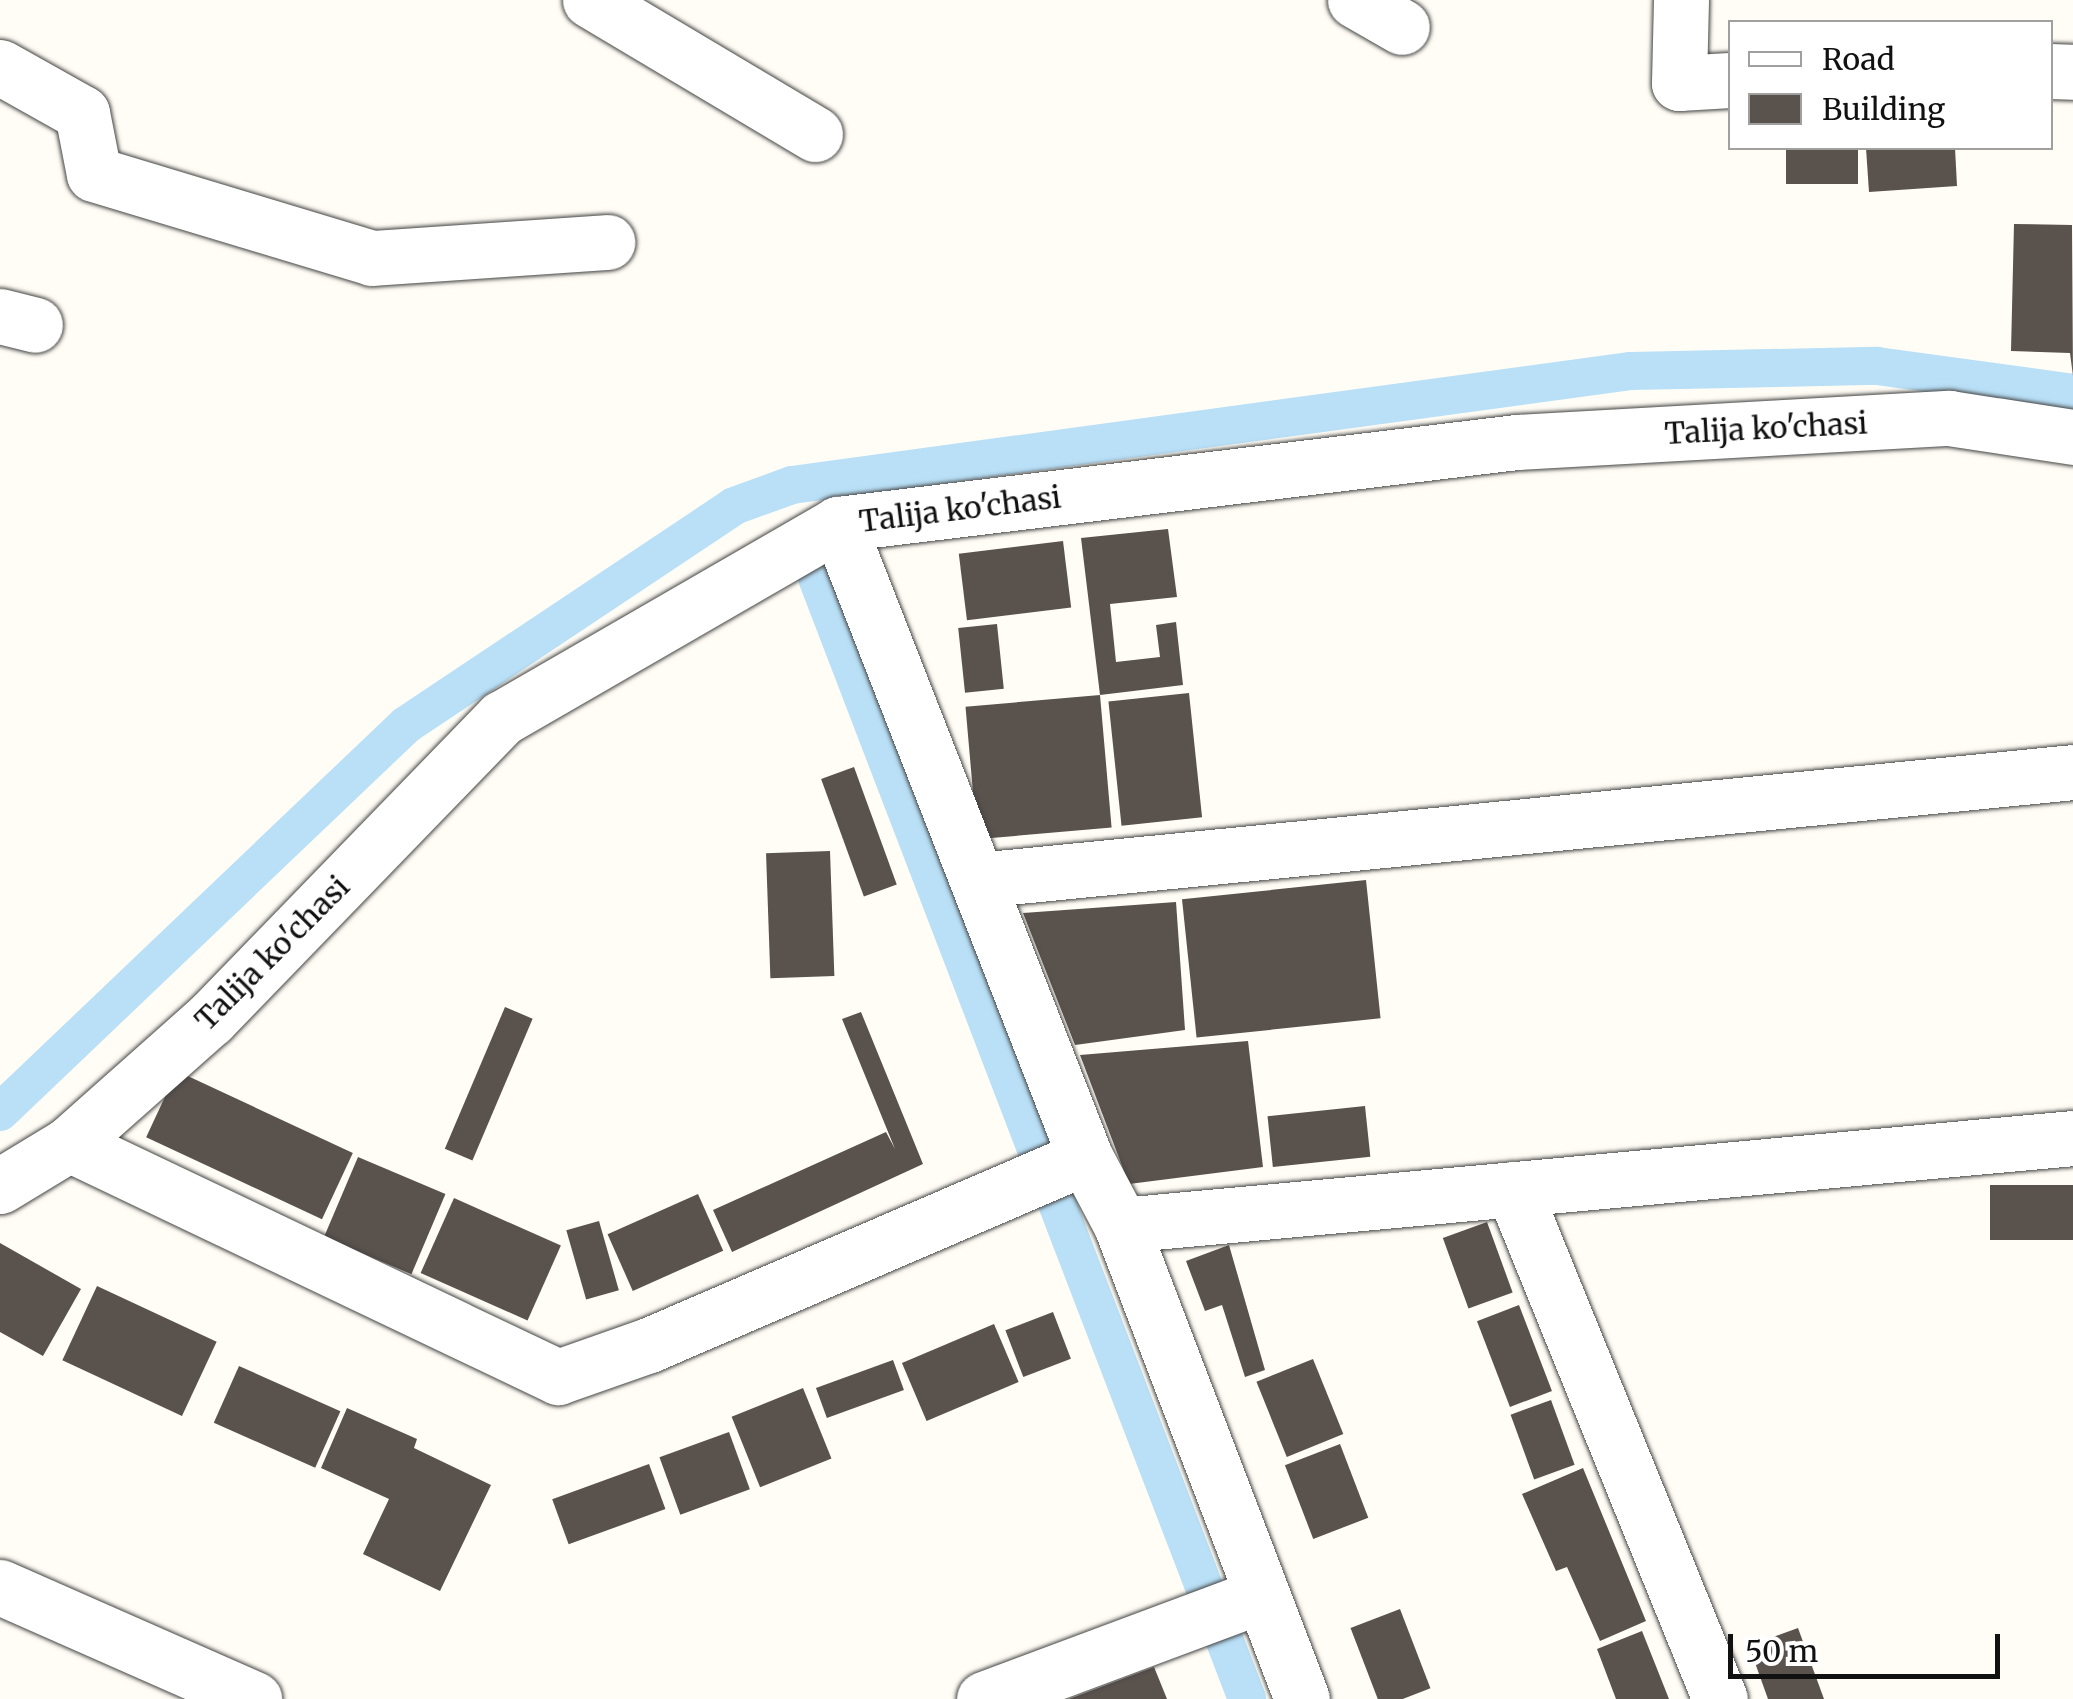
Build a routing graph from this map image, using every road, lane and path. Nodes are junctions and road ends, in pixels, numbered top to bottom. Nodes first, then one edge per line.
1 (590, 0) edge
2 (1355, 0) edge
3 (1681, 0) edge
4 (1402, 26) dead end
5 (0, 67) edge
6 (1728, 80) edge
7 (814, 134) dead end
8 (607, 242) dead end
9 (2073, 437) edge
10 (838, 524) junction
11 (2073, 772) edge
12 (978, 880) junction
13 (2073, 1138) edge
14 (69, 1144) junction
15 (1085, 1157) junction
16 (0, 1186) edge
17 (1514, 1189) junction
18 (1120, 1226) junction
19 (0, 1587) edge
20 (1260, 1596) junction
21 (254, 1699) edge
22 (984, 1699) edge
23 (1302, 1699) edge
24 (1720, 1699) edge

1 - 7 street
2 - 4 street
3 - 6 street
5 - 8 street
9 - 10 street, Talija ko'chasi
10 - 12 street
10 - 14 street, Talija ko'chasi
11 - 12 street
12 - 15 street
13 - 17 street
14 - 15 street
14 - 16 street, Talija ko'chasi
15 - 18 street
17 - 18 street
17 - 24 street
18 - 20 street
19 - 21 street
20 - 22 street
20 - 23 street

